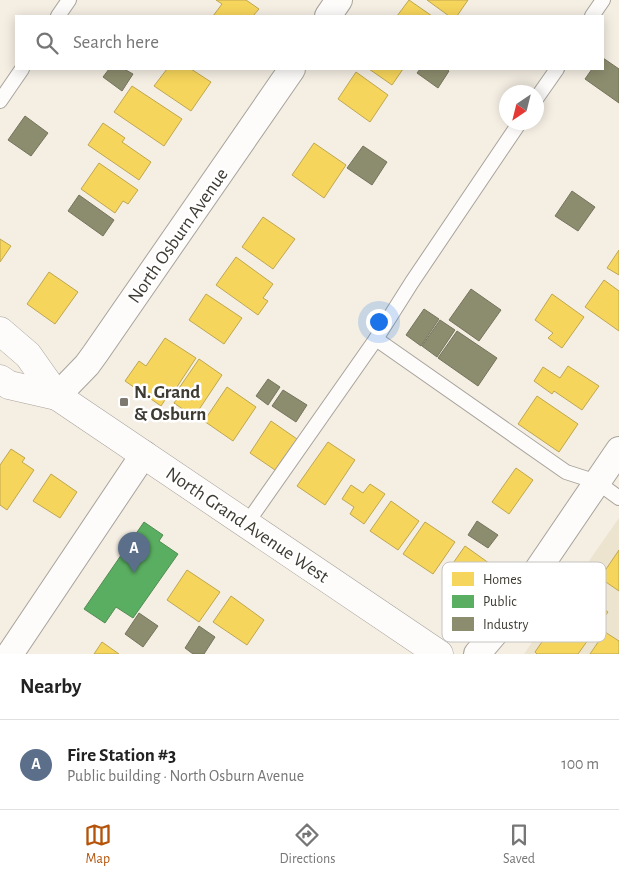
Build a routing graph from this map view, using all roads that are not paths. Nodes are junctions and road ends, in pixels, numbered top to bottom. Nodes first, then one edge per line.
1 (69, 0) edge
2 (339, 0) edge
3 (603, 0) edge
4 (59, 15) edge
5 (329, 15) edge
6 (593, 15) edge
7 (21, 70) edge
8 (291, 70) edge
9 (556, 70) edge
10 (544, 87) edge
11 (0, 101) edge
12 (515, 130) edge
13 (0, 331) edge
14 (376, 339) junction
15 (0, 379) edge
16 (57, 396) junction
17 (619, 450) edge
18 (144, 454) junction
19 (597, 482) junction
20 (619, 498) edge
21 (247, 523) junction
22 (542, 562) edge
23 (487, 642) edge
24 (10, 654) edge
25 (438, 654) edge
26 (477, 654) edge

1 - 4 lane
2 - 5 street
3 - 6 lane
7 - 11 lane
8 - 16 street, North Osburn Avenue
9 - 10 lane
12 - 14 lane
13 - 16 main road, North Grand Avenue West
14 - 19 lane
14 - 21 lane
15 - 16 main road, North Grand Avenue West
16 - 18 main road, North Grand Avenue West
17 - 19 street
18 - 21 main road, North Grand Avenue West
18 - 24 street
19 - 20 lane
19 - 22 street
21 - 25 main road, North Grand Avenue West
23 - 26 street

